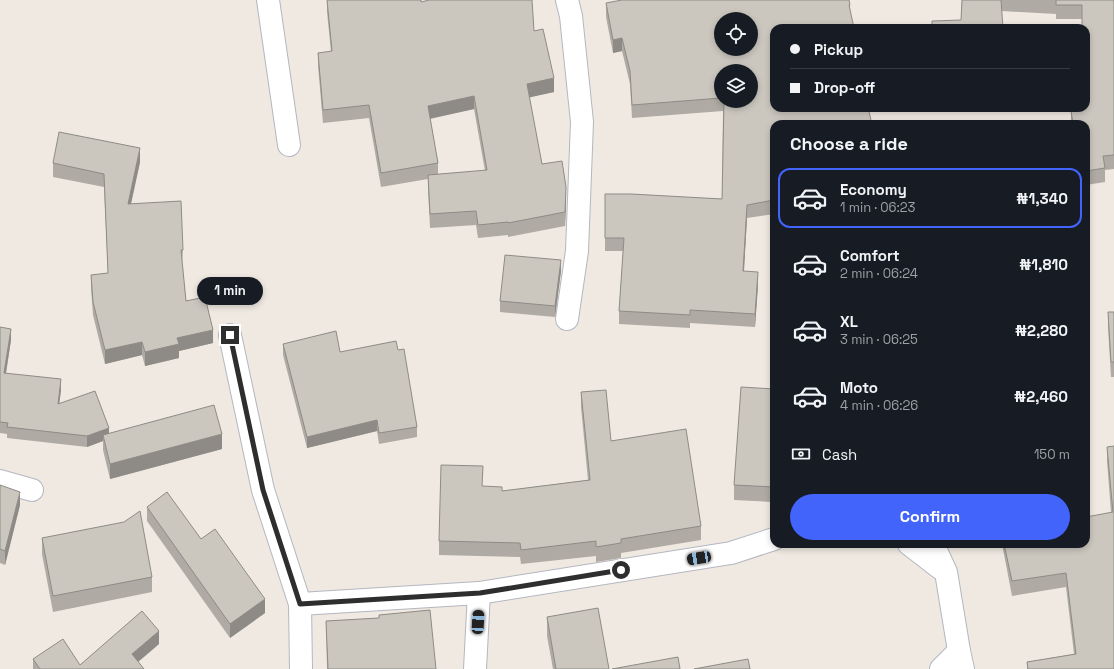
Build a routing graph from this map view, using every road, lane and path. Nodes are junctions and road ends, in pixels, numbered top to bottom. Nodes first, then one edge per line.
1 (268, 0) edge
2 (566, 0) edge
3 (289, 145) dead end
4 (567, 319) dead end
5 (230, 335) dead end
6 (0, 481) edge
7 (32, 490) dead end
8 (770, 540) edge
9 (914, 548) edge
10 (935, 548) edge
11 (946, 572) junction
12 (480, 593) junction
13 (300, 604) junction
14 (961, 660) edge
15 (301, 669) edge
16 (475, 669) edge
17 (941, 669) edge

1 - 3 street
2 - 4 street
5 - 13 street
6 - 7 street
8 - 12 street
9 - 11 street
10 - 11 street
11 - 14 street
12 - 13 street
12 - 16 street
13 - 15 street
14 - 17 street

